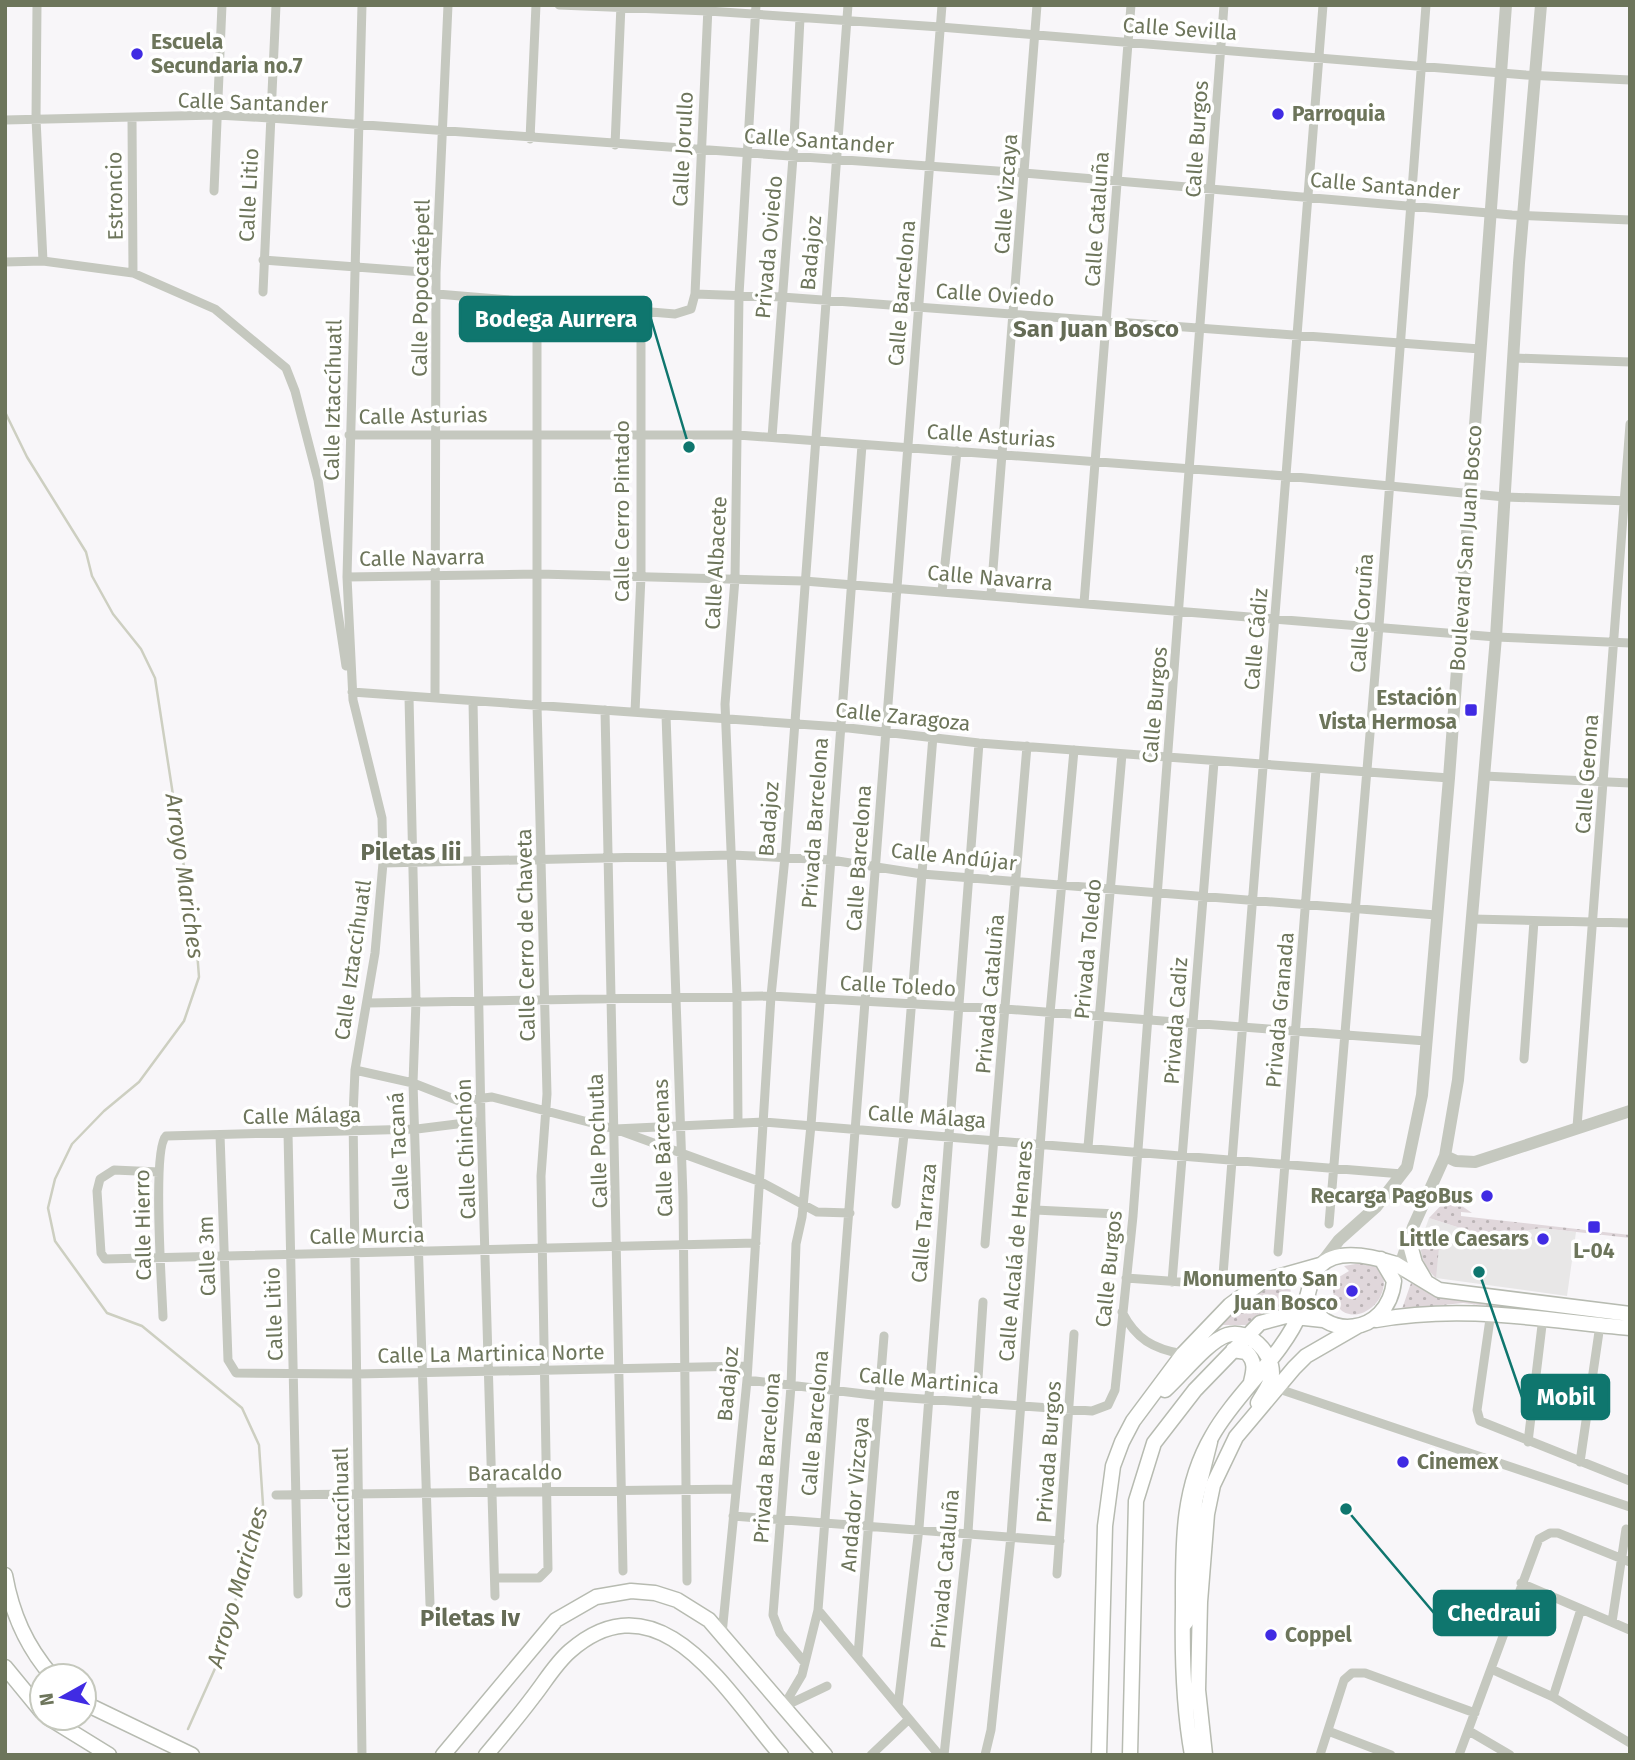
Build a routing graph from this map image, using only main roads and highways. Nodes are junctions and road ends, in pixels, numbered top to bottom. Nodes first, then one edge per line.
1 (1409, 1241) road end
2 (1381, 1259) junction
3 (1320, 1265) junction
4 (1430, 1287) junction
5 (1307, 1297) junction
6 (1630, 1314) edge
7 (1299, 1316) junction
8 (1323, 1320) junction
9 (1376, 1320) junction
10 (1358, 1326) junction
11 (1630, 1328) edge
12 (1247, 1336) junction
13 (1233, 1350) junction
14 (1269, 1360) junction
15 (1251, 1383) junction
16 (1148, 1402) junction
17 (1251, 1420) junction
18 (1212, 1435) junction
19 (1204, 1543) junction
20 (6, 1584) edge
21 (1183, 1628) junction
22 (42, 1662) edge
23 (5, 1667) edge
24 (28, 1697) edge
25 (98, 1712) edge
26 (72, 1732) edge
27 (109, 1755) edge
28 (192, 1755) edge
29 (443, 1755) edge
30 (486, 1755) edge
31 (781, 1755) edge
32 (825, 1755) edge
33 (1099, 1755) edge
34 (1130, 1755) edge
35 (1192, 1755) edge
36 (1205, 1755) edge

1 - 4 main road
2 - 3 main road
2 - 4 main road
2 - 9 main road
3 - 5 main road
3 - 16 main road
4 - 6 main road
5 - 7 main road
5 - 8 main road
7 - 8 main road
7 - 12 main road
7 - 14 main road
8 - 10 main road
9 - 10 main road
9 - 11 main road
10 - 17 main road
12 - 13 main road
12 - 14 main road
12 - 16 main road
13 - 15 main road
13 - 34 main road
14 - 15 main road
14 - 17 main road
15 - 18 main road
16 - 33 main road
17 - 19 main road
18 - 19 main road
18 - 21 main road
19 - 21 main road
19 - 36 main road
20 - 22 main road
21 - 35 main road
23 - 24 main road
25 - 28 main road
26 - 27 main road
29 - 32 main road
30 - 31 main road

